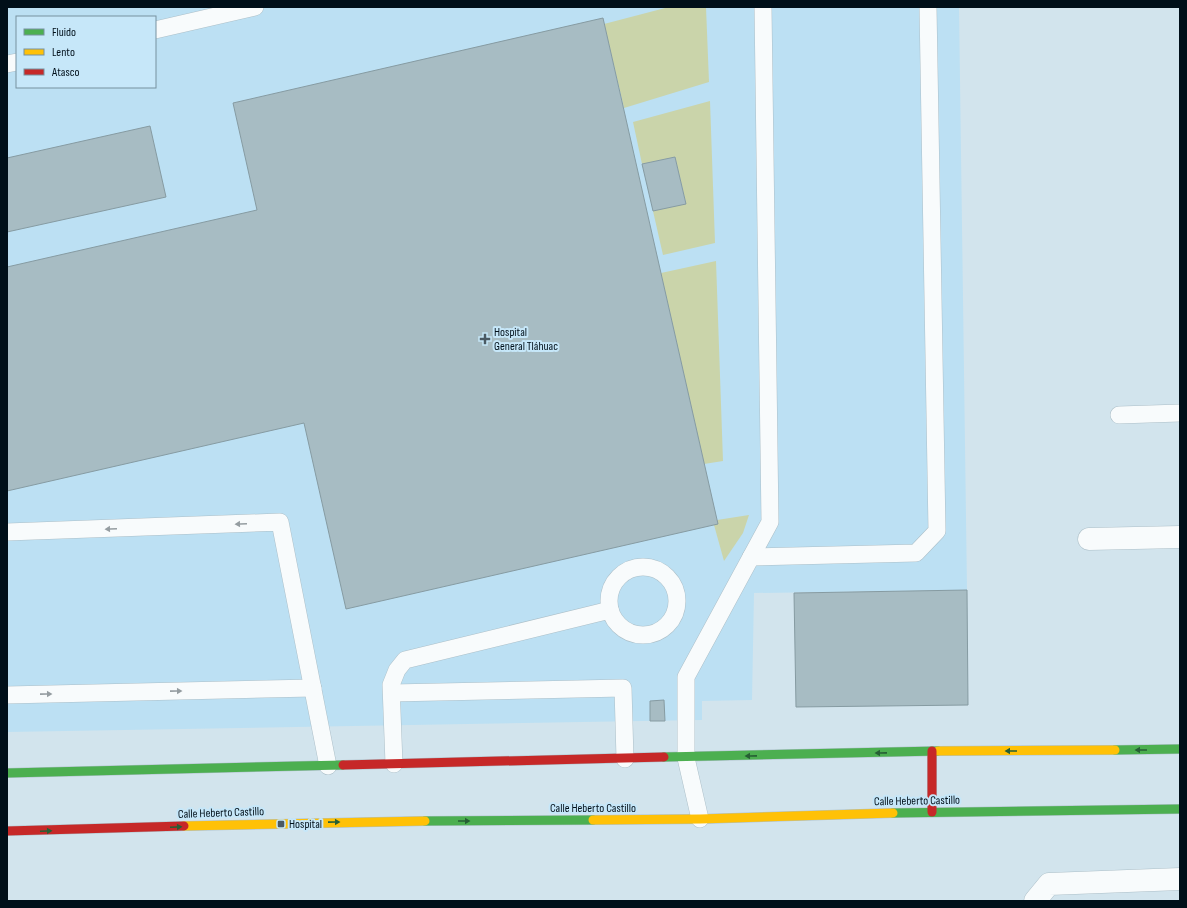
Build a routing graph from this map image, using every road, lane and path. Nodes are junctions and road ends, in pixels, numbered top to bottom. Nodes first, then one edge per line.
1 (255, 7) edge
2 (763, 7) edge
3 (928, 7) edge
4 (156, 30) edge
5 (1180, 414) edge
6 (1120, 415) dead end
7 (7, 532) edge
8 (1180, 537) edge
9 (1089, 539) dead end
10 (751, 557) junction
11 (610, 610) junction
12 (313, 688) junction
13 (392, 693) junction
14 (7, 695) edge
15 (1180, 749) edge
16 (932, 751) junction
17 (686, 758) junction
18 (625, 759) junction
19 (394, 764) junction
20 (328, 766) junction
21 (7, 772) edge
22 (1180, 809) edge
23 (932, 812) junction
24 (700, 819) junction
25 (7, 832) edge
26 (1180, 879) edge
27 (1035, 901) edge

1 - 4 lane
2 - 10 lane
3 - 10 lane
5 - 6 lane
12 -> 7 lane
8 - 9 street
10 - 17 lane
11 - 11 lane
11 - 13 lane
14 -> 12 lane
12 - 20 lane
13 - 18 lane
13 - 19 lane
15 -> 16 main road
16 -> 17 main road
16 - 23 main road
17 - 18 main road
17 - 24 lane
18 - 19 main road
19 - 20 main road
20 - 21 main road
22 - 23 main road, Calle Heberto Castillo
23 - 24 main road, Calle Heberto Castillo
25 -> 24 main road, Calle Heberto Castillo
26 - 27 street

